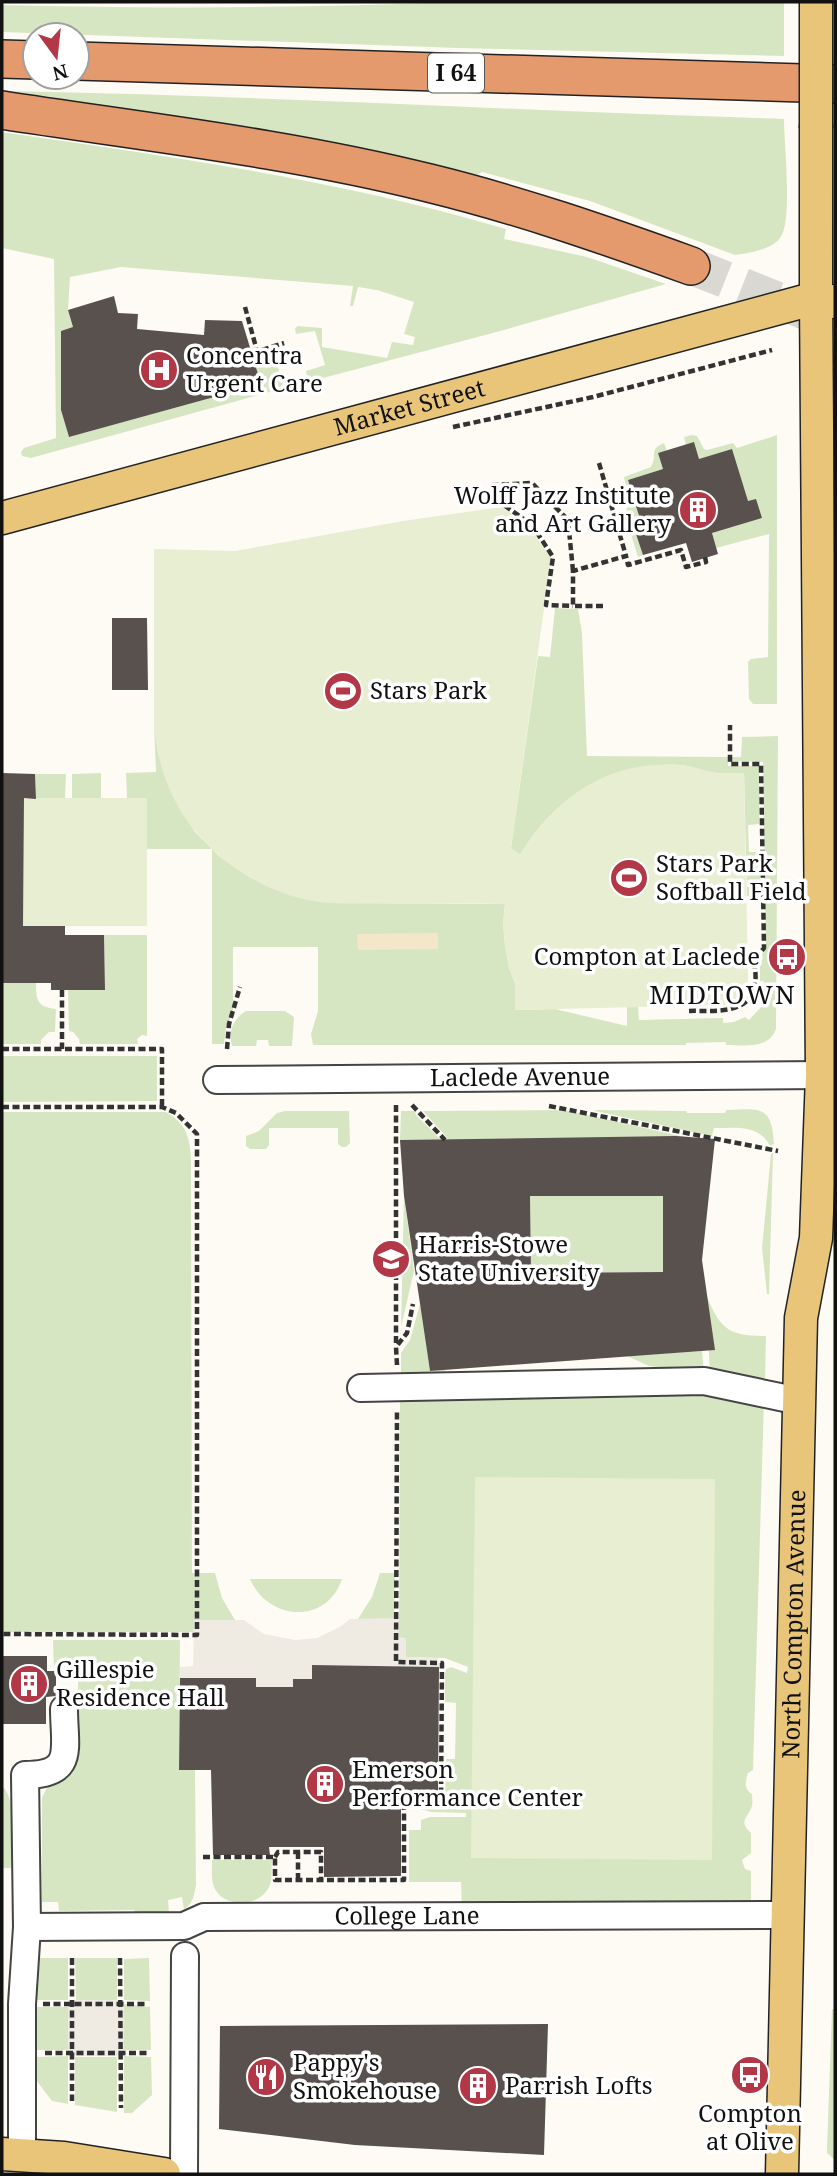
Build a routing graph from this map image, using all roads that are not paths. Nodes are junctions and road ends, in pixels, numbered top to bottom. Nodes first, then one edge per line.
1 (816, 2) edge
2 (2, 59) edge
3 (21, 60) edge
4 (91, 61) edge
5 (835, 85) edge
6 (2, 110) edge
7 (691, 266) tunnel mouth
8 (829, 293) edge
9 (2, 518) edge
10 (822, 1075) junction
11 (217, 1080) dead end
12 (827, 1155) edge
13 (361, 1388) dead end
14 (799, 1401) junction
15 (64, 1709) dead end
16 (788, 1915) junction
17 (27, 1927) junction
18 (185, 1956) dead end
19 (20, 2004) edge
20 (12, 2154) edge
21 (164, 2174) edge
22 (184, 2174) edge
23 (782, 2174) edge

1 - 8 main road, North Compton Avenue, bridge
2 - 3 highway
4 - 5 highway, I 64
6 - 7 highway
8 - 9 main road, Market Street
8 - 10 main road, North Compton Avenue
10 - 11 street, Laclede Avenue
10 - 12 main road, North Compton Avenue
12 - 14 main road, North Compton Avenue
13 - 14 street
14 - 16 main road, North Compton Avenue
15 - 17 street
16 - 17 street, College Lane
16 - 23 main road, North Compton Avenue
17 - 19 street
18 - 22 street
19 - 20 street
20 - 21 main road

